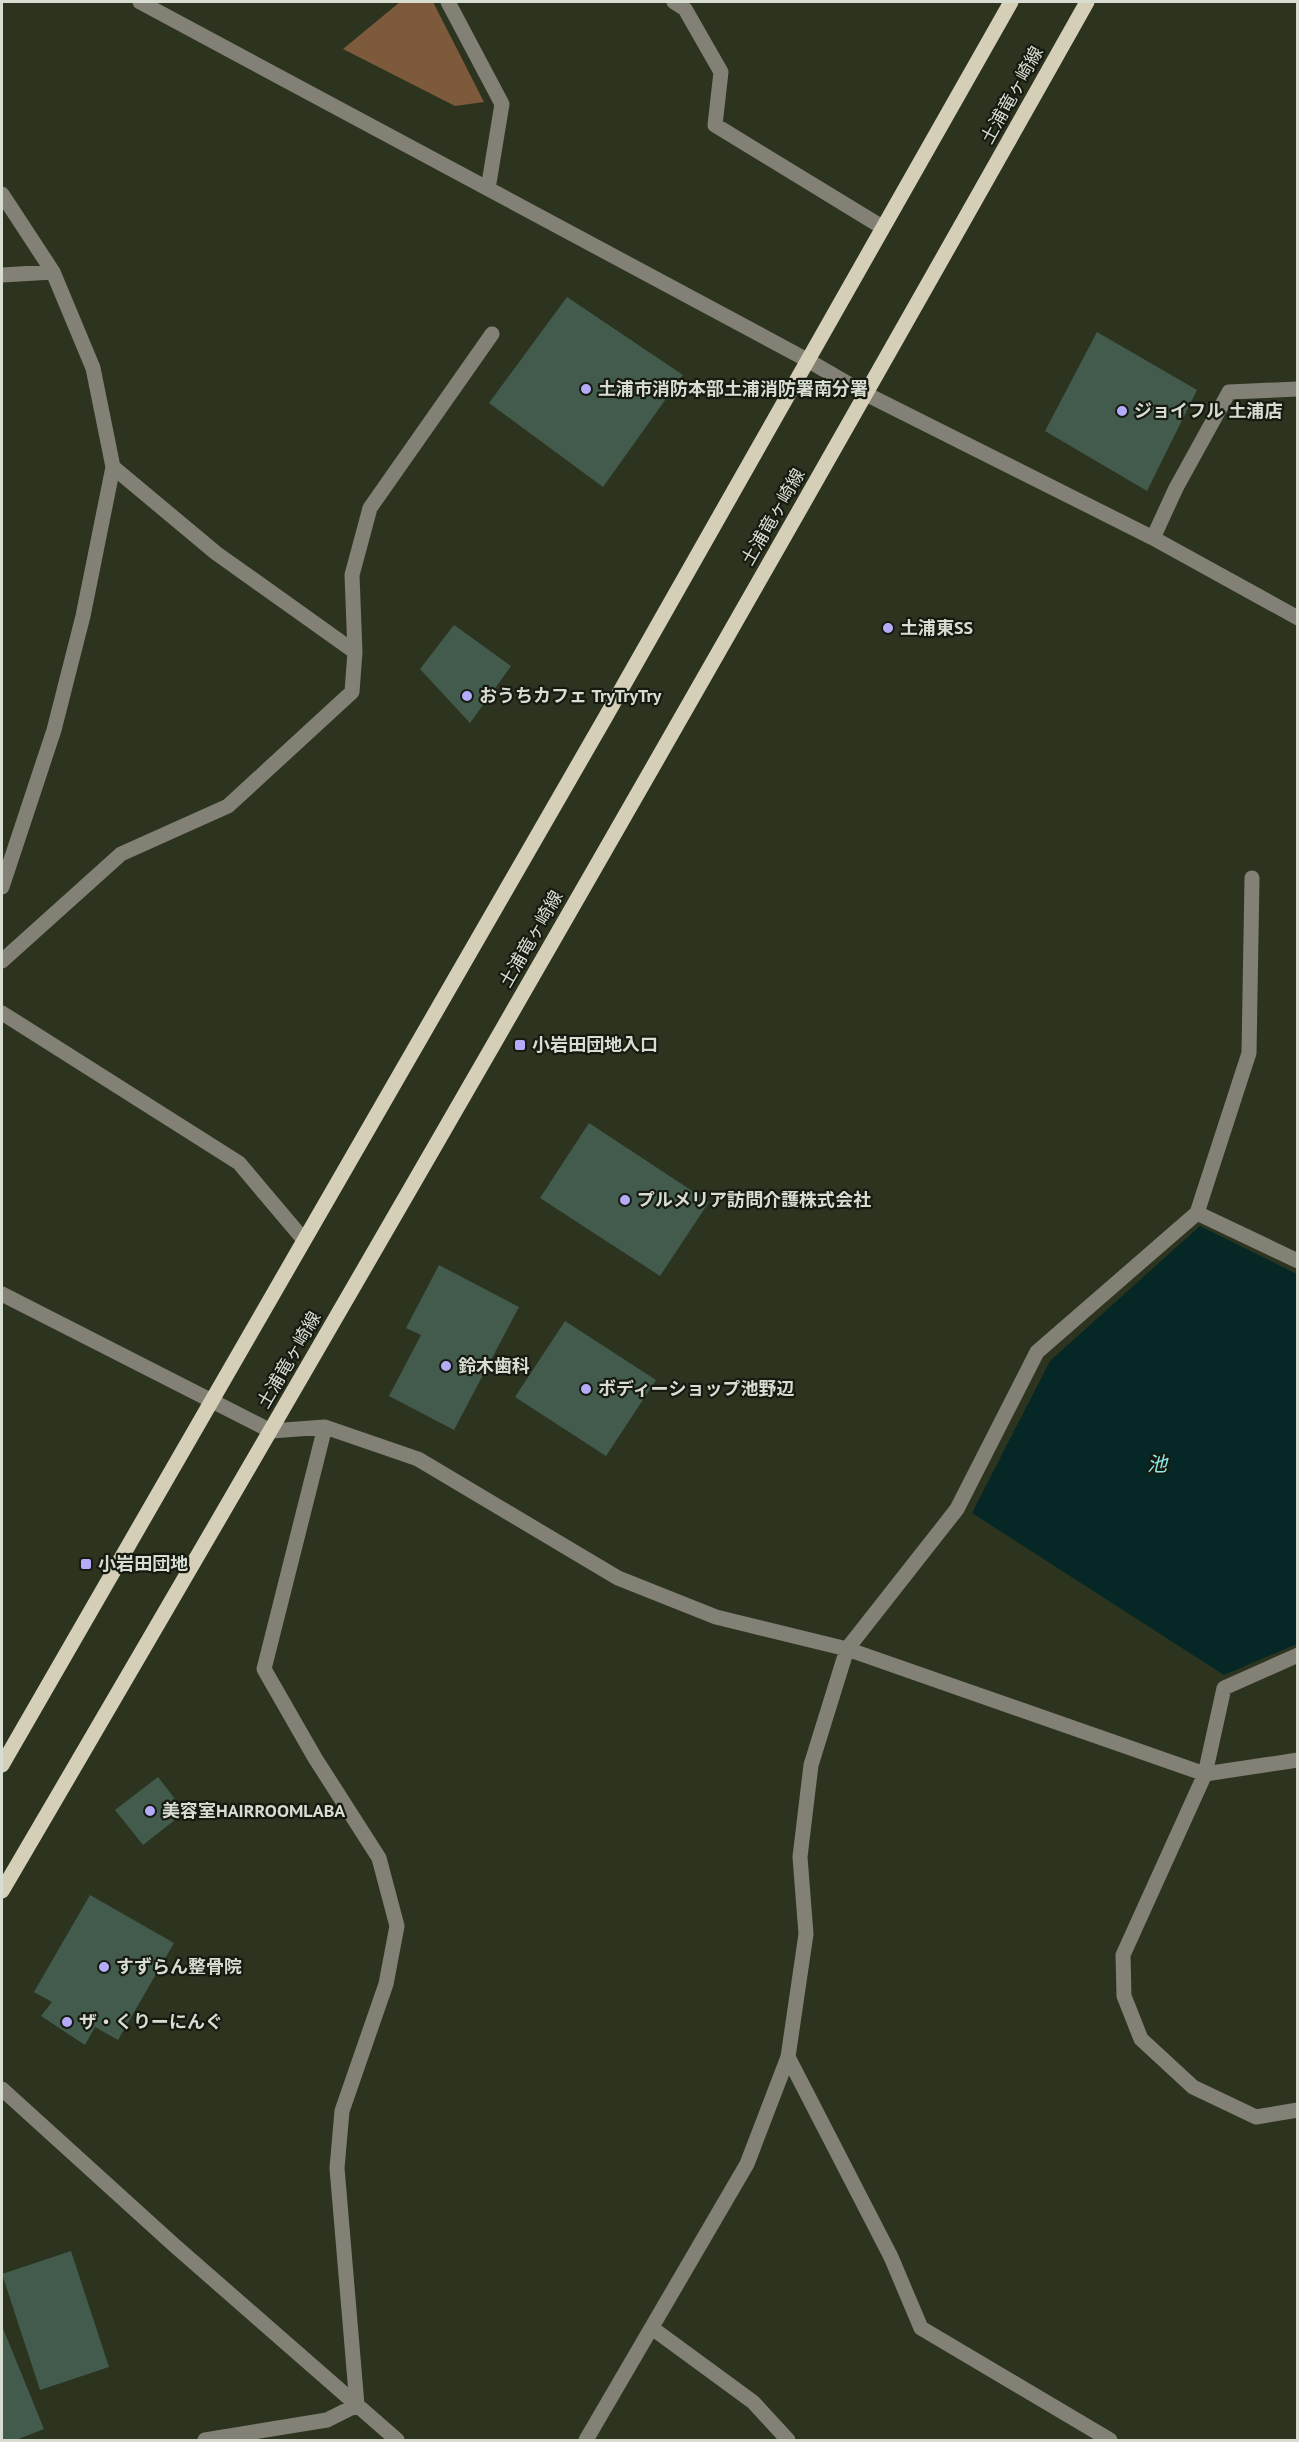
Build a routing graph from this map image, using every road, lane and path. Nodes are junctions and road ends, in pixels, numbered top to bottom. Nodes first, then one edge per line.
1 (140, 2) edge
2 (448, 2) edge
3 (674, 2) edge
4 (1011, 2) edge
5 (1087, 2) edge
6 (488, 189) junction
7 (2, 194) edge
8 (882, 227) junction
9 (53, 272) junction
10 (2, 275) edge
11 (492, 334) dead end
12 (809, 361) junction
13 (1298, 389) edge
14 (866, 394) junction
15 (113, 467) junction
16 (1153, 538) junction
17 (1298, 618) edge
18 (355, 652) junction
19 (1252, 878) dead end
20 (2, 887) edge
21 (2, 961) edge
22 (2, 1013) edge
23 (1197, 1213) junction
24 (304, 1240) junction
25 (1298, 1261) edge
26 (2, 1294) edge
27 (212, 1401) junction
28 (324, 1427) junction
29 (271, 1431) junction
30 (847, 1649) junction
31 (1298, 1655) edge
32 (1298, 1760) edge
33 (2, 1765) edge
34 (1205, 1774) junction
35 (2, 1891) edge
36 (788, 2057) junction
37 (2, 2089) edge
38 (1298, 2110) edge
39 (652, 2328) junction
40 (357, 2405) junction
41 (205, 2440) edge
42 (397, 2440) edge
43 (586, 2440) edge
44 (788, 2440) edge
45 (1110, 2440) edge

1 - 6 street
2 - 6 street
3 - 8 street
4 - 8 main road
5 - 14 main road, 土浦竜ヶ崎線
6 - 12 street
7 - 9 street
8 - 12 main road
9 - 10 street
9 - 15 street
11 - 18 street
12 - 14 street
12 - 24 main road
13 - 16 street
14 - 16 street
14 - 29 main road, 土浦竜ヶ崎線
15 - 18 street
15 - 20 street
16 - 17 street
18 - 21 street
19 - 23 street
22 - 24 street
23 - 25 street
23 - 30 street
24 - 27 main road
26 - 27 street
27 - 29 street
27 - 33 main road
28 - 29 street
28 - 30 street
28 - 40 street
29 - 35 main road, 土浦竜ヶ崎線
30 - 34 street
30 - 36 street
31 - 34 street
32 - 34 street
34 - 38 street
36 - 39 street
36 - 45 street
37 - 40 street
39 - 43 street
39 - 44 street
40 - 41 street
40 - 42 street

